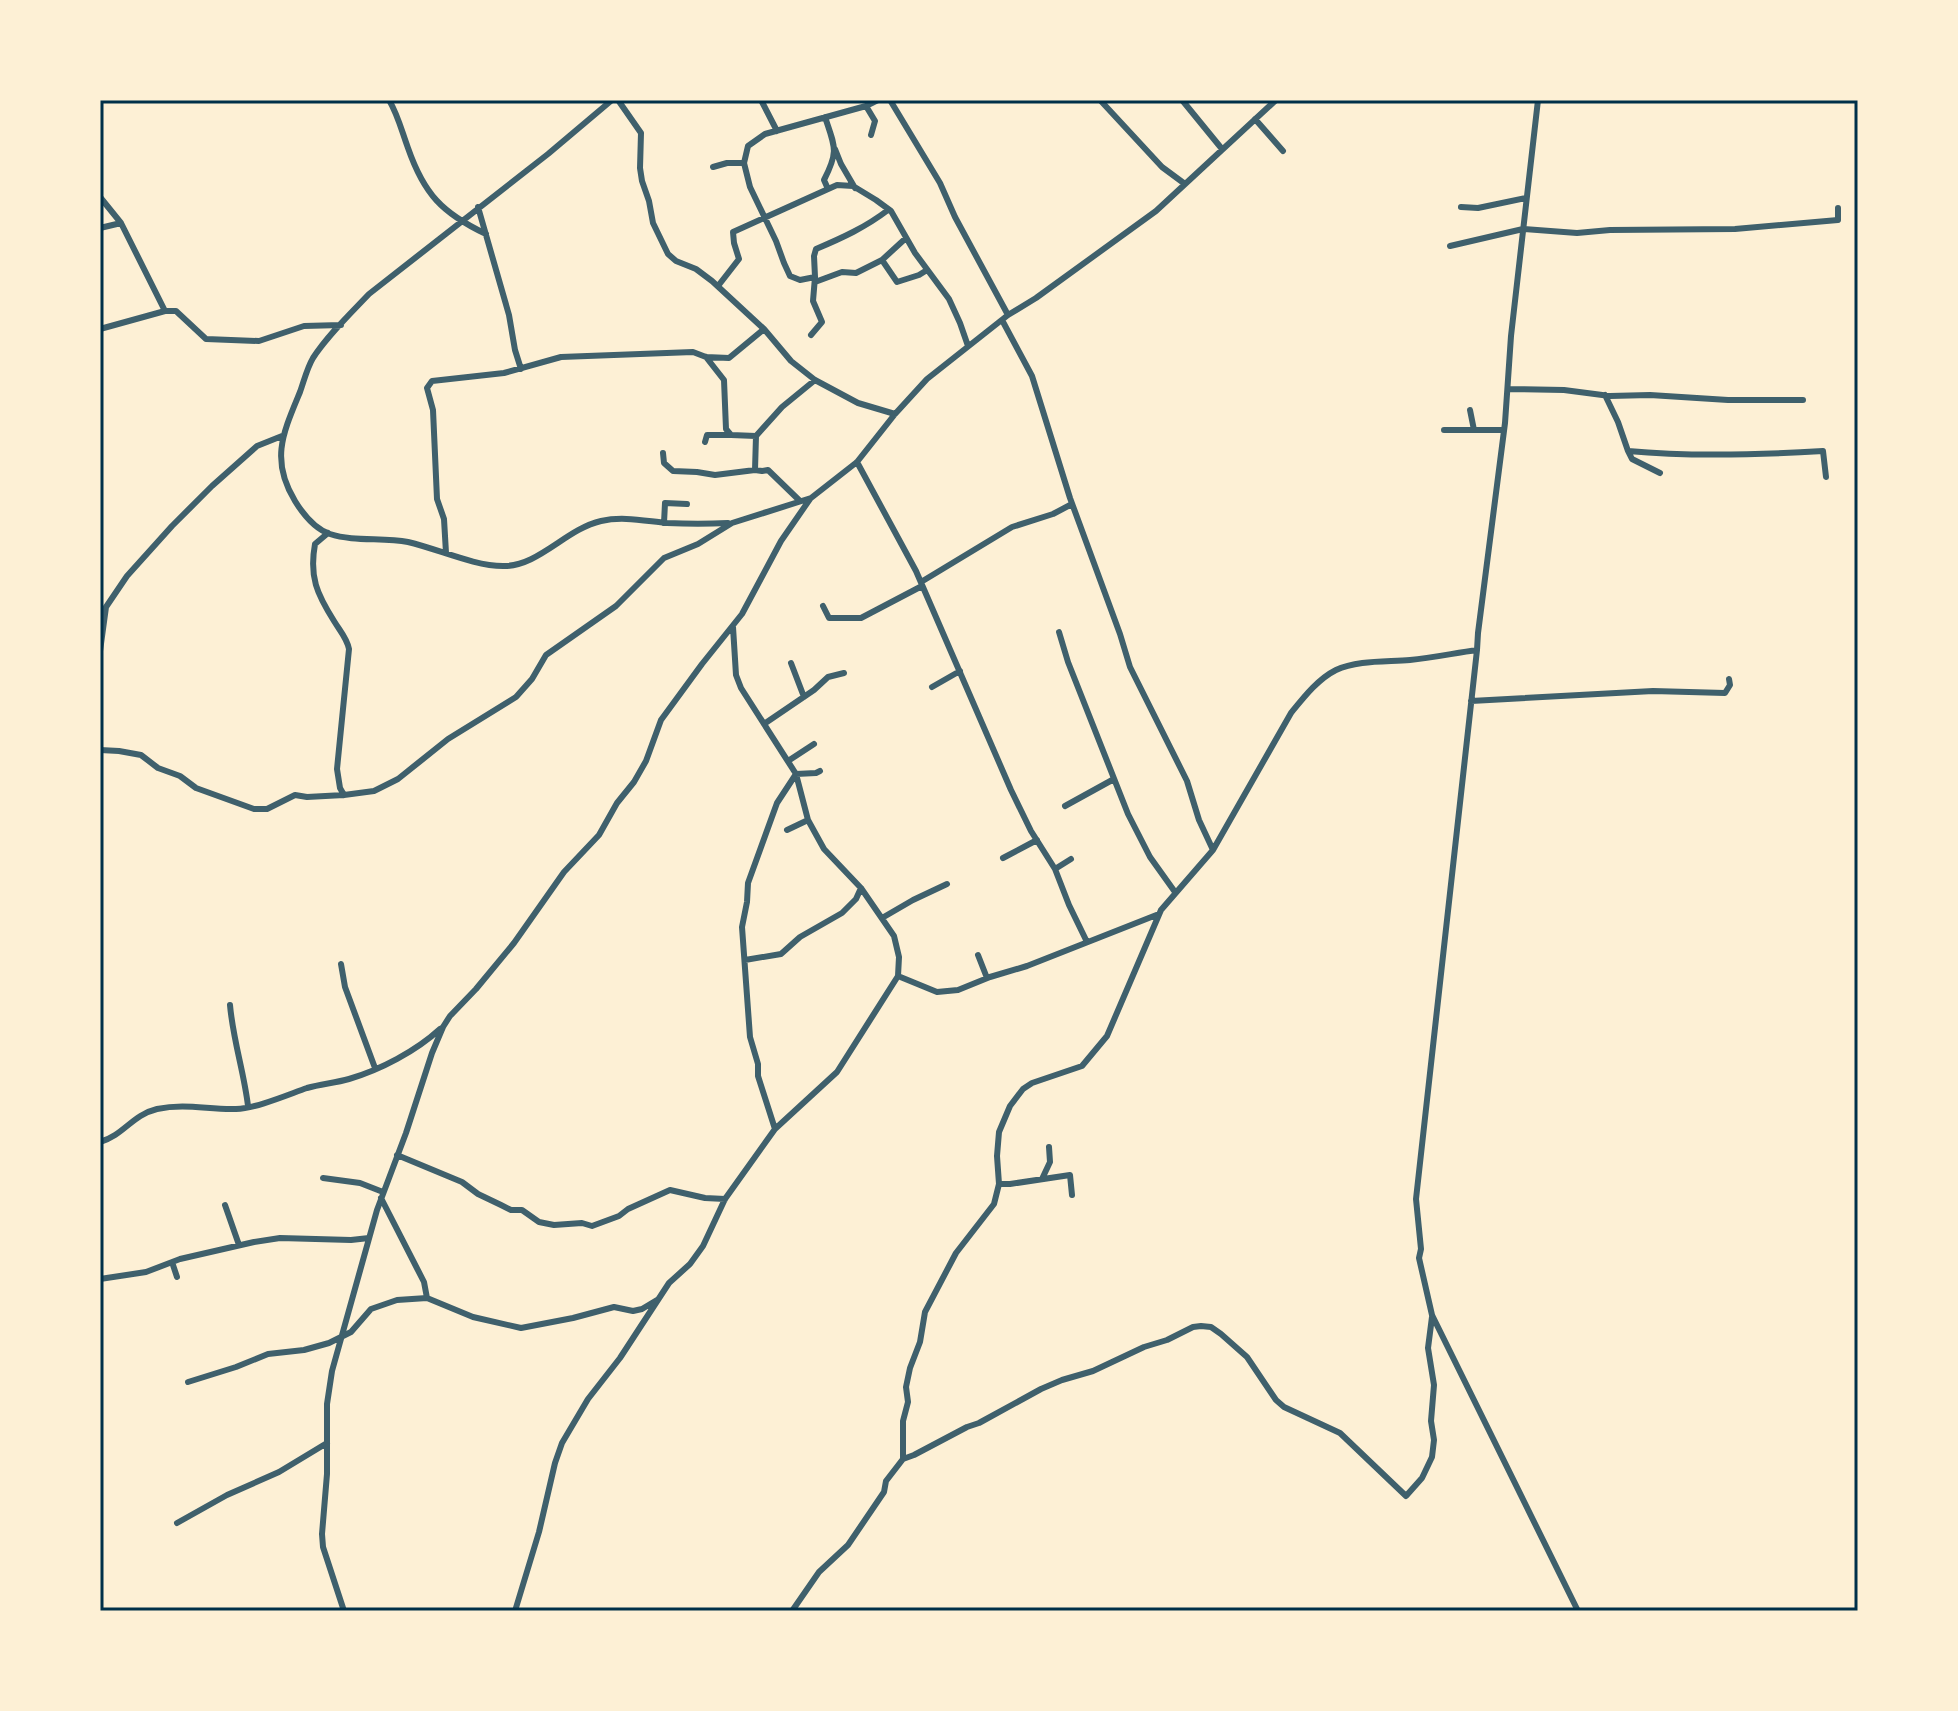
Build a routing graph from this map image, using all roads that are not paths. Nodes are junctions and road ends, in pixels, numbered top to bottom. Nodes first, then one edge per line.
1 (389, 100) edge
2 (615, 100) edge
3 (761, 100) edge
4 (878, 100) edge
5 (890, 100) edge
6 (1100, 100) edge
7 (1182, 100) edge
8 (1276, 100) edge
9 (1538, 100) edge
10 (866, 106) junction
11 (825, 117) junction
12 (1255, 119) junction
13 (777, 131) junction
14 (871, 135) dead end
15 (834, 146) junction
16 (1222, 149) junction
17 (1283, 151) dead end
18 (744, 163) junction
19 (713, 167) dead end
20 (1185, 184) junction
21 (855, 188) junction
22 (828, 189) junction
23 (100, 197) edge
24 (1526, 198) junction
25 (478, 207) junction
26 (1461, 207) dead end
27 (1838, 208) dead end
28 (888, 210) junction
29 (764, 217) junction
30 (459, 222) junction
31 (121, 223) junction
32 (100, 228) edge
33 (1523, 229) junction
34 (486, 234) junction
35 (906, 238) junction
36 (1450, 246) dead end
37 (882, 260) junction
38 (927, 270) junction
39 (815, 279) junction
40 (718, 286) junction
41 (165, 311) junction
42 (1005, 317) junction
43 (341, 325) junction
44 (100, 329) edge
45 (764, 329) junction
46 (811, 335) dead end
47 (968, 346) junction
48 (706, 357) junction
49 (521, 369) junction
50 (815, 380) junction
51 (1508, 389) junction
52 (1605, 395) junction
53 (1803, 400) dead end
54 (1470, 410) dead end
55 (895, 414) junction
56 (1444, 430) dead end
57 (1474, 430) junction
58 (1504, 430) junction
59 (731, 435) junction
60 (282, 436) junction
61 (756, 436) junction
62 (705, 442) dead end
63 (1628, 451) junction
64 (663, 453) dead end
65 (857, 462) junction
66 (755, 470) junction
67 (1660, 473) dead end
68 (1826, 477) dead end
69 (811, 498) junction
70 (800, 501) junction
71 (687, 504) dead end
72 (1072, 504) junction
73 (664, 523) junction
74 (732, 523) junction
75 (328, 533) junction
76 (446, 553) junction
77 (921, 584) junction
78 (823, 606) dead end
79 (733, 627) junction
80 (1059, 632) dead end
81 (1477, 650) junction
82 (100, 651) edge
83 (791, 663) dead end
84 (960, 671) junction
85 (844, 673) dead end
86 (1729, 679) dead end
87 (932, 687) dead end
88 (804, 697) junction
89 (1471, 701) junction
90 (764, 724) junction
91 (814, 744) dead end
92 (100, 750) edge
93 (788, 761) junction
94 (820, 771) dead end
95 (796, 774) junction
96 (1114, 779) junction
97 (344, 795) junction
98 (1065, 806) dead end
99 (808, 820) junction
100 (787, 830) dead end
101 (1037, 840) junction
102 (1213, 850) junction
103 (1003, 858) dead end
104 (1071, 859) dead end
105 (1055, 869) junction
106 (947, 884) dead end
107 (861, 888) junction
108 (1175, 892) junction
109 (1159, 914) junction
110 (882, 918) junction
111 (1087, 942) junction
112 (978, 955) dead end
113 (745, 960) junction
114 (341, 964) dead end
115 (898, 976) junction
116 (987, 978) junction
117 (230, 1005) dead end
118 (443, 1027) junction
119 (375, 1068) junction
120 (248, 1106) junction
121 (775, 1129) junction
122 (100, 1142) edge
123 (1049, 1147) dead end
124 (397, 1155) junction
125 (323, 1178) dead end
126 (1042, 1179) junction
127 (999, 1184) junction
128 (382, 1195) junction
129 (1072, 1195) dead end
130 (725, 1199) junction
131 (225, 1205) dead end
132 (369, 1238) junction
133 (239, 1245) junction
134 (172, 1262) junction
135 (177, 1277) dead end
136 (100, 1279) edge
137 (427, 1298) junction
138 (659, 1299) junction
139 (1432, 1315) junction
140 (341, 1337) junction
141 (188, 1382) dead end
142 (327, 1443) junction
143 (903, 1459) junction
144 (177, 1523) dead end
145 (344, 1611) edge
146 (515, 1611) edge
147 (792, 1611) edge
148 (1578, 1611) edge

1 - 30 street
2 - 25 street
2 - 40 street
3 - 13 street
4 - 10 street
5 - 42 street
6 - 20 street
7 - 16 street
8 - 12 street
9 - 24 street
10 - 11 street
10 - 14 street
11 - 13 street
11 - 15 street
12 - 16 street
12 - 17 street
13 - 18 street
15 - 21 street
15 - 22 street
16 - 20 street
18 - 19 street
18 - 29 street
20 - 42 street
21 - 22 street
21 - 28 street
22 - 29 street
23 - 31 street
24 - 26 street
24 - 33 street
25 - 30 street
25 - 34 street
27 - 33 street
28 - 35 street
28 - 39 street
29 - 39 street
29 - 40 street
30 - 34 street
30 - 43 street
31 - 32 street
31 - 41 street
33 - 36 street
33 - 51 street
34 - 49 street
35 - 37 street
35 - 38 street
37 - 38 street
37 - 39 street
38 - 47 street
39 - 46 street
40 - 45 street
41 - 43 street
41 - 44 street
42 - 47 street
42 - 72 street
43 - 60 street
45 - 48 street
45 - 50 street
47 - 55 street
48 - 49 street
48 - 59 street
49 - 76 street
50 - 55 street
50 - 61 street
51 - 52 street
51 - 58 street
52 - 53 street
52 - 63 street
54 - 57 street
55 - 65 street
56 - 57 street
57 - 58 street
58 - 81 street
59 - 61 street
59 - 62 street
60 - 75 street
60 - 82 street
61 - 66 street
63 - 67 street
63 - 68 street
64 - 66 street
65 - 69 street
65 - 77 street
66 - 70 street
69 - 70 street
69 - 79 street
70 - 74 street
71 - 73 street
72 - 77 street
72 - 102 street
73 - 74 street
73 - 76 street
74 - 97 street
75 - 76 street
75 - 97 street
77 - 78 street
77 - 84 street
79 - 90 street
79 - 118 street
80 - 96 street
81 - 89 street
81 - 102 street
83 - 88 street
84 - 87 street
84 - 101 street
85 - 88 street
86 - 89 street
88 - 90 street
89 - 139 street
90 - 93 street
91 - 93 street
92 - 97 street
93 - 95 street
94 - 95 street
95 - 99 street
95 - 113 street
96 - 98 street
96 - 108 street
99 - 100 street
99 - 107 street
101 - 103 street
101 - 105 street
102 - 108 street
104 - 105 street
105 - 111 street
106 - 110 street
107 - 110 street
107 - 113 street
108 - 109 street
109 - 111 street
109 - 127 street
110 - 115 street
111 - 116 street
112 - 116 street
113 - 121 street
114 - 119 street
115 - 116 street
115 - 121 street
117 - 120 street
118 - 119 street
118 - 124 street
119 - 120 street
120 - 122 street
121 - 130 street
123 - 126 street
124 - 128 street
124 - 130 street
125 - 128 street
126 - 127 street
126 - 129 street
127 - 143 street
128 - 132 street
128 - 137 street
130 - 138 street
131 - 133 street
132 - 133 street
132 - 140 street
133 - 134 street
134 - 135 street
134 - 136 street
137 - 138 street
137 - 140 street
138 - 146 street
139 - 143 street
139 - 148 street
140 - 141 street
140 - 142 street
142 - 144 street
142 - 145 street
143 - 147 street

